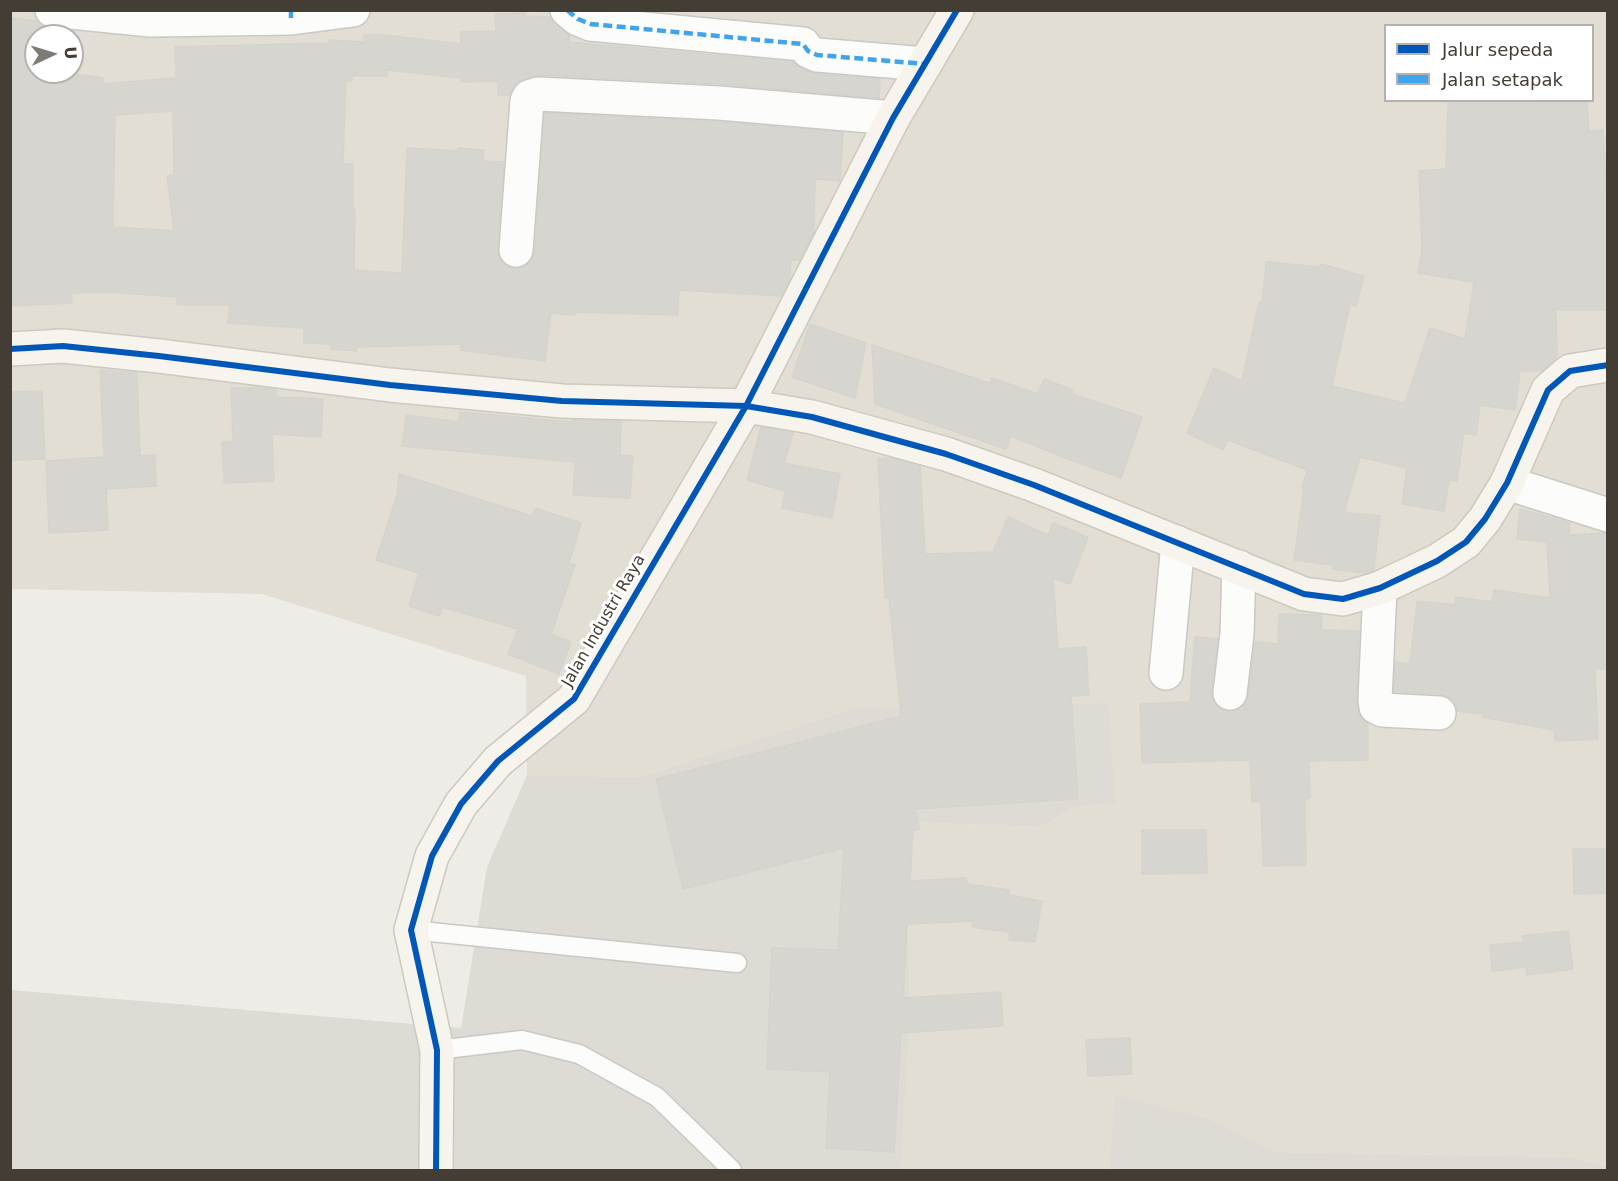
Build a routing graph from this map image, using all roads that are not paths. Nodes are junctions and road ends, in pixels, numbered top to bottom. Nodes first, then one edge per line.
1 (52, 10) edge
2 (353, 10) edge
3 (567, 10) edge
4 (957, 10) edge
5 (291, 14) edge
6 (150, 15) edge
7 (926, 64) junction
8 (893, 118) junction
9 (516, 250) dead end
10 (10, 349) edge
11 (1608, 365) edge
12 (746, 406) junction
13 (1507, 483) junction
14 (1608, 515) edge
15 (1178, 543) junction
16 (1239, 567) junction
17 (1380, 588) junction
18 (1166, 673) dead end
19 (1230, 693) dead end
20 (1439, 713) dead end
21 (411, 930) junction
22 (737, 963) dead end
23 (437, 1050) junction
24 (436, 1170) edge
25 (732, 1170) edge

1 - 6 street
2 - 5 street
3 - 7 street
4 - 7 street, Jalan Industri Raya
5 - 6 street
7 - 8 street, Jalan Industri Raya
8 - 9 street
8 - 12 street, Jalan Industri Raya
10 - 12 street
11 - 13 street
12 - 15 street
12 - 21 street, Jalan Industri Raya
13 - 14 street
13 - 17 street
15 - 16 street
15 - 18 street
16 - 17 street
16 - 19 street
17 - 20 street
21 - 22 lane
21 - 23 street, Jalan Industri Raya
23 - 24 street, Jalan Industri Raya
23 - 25 lane

